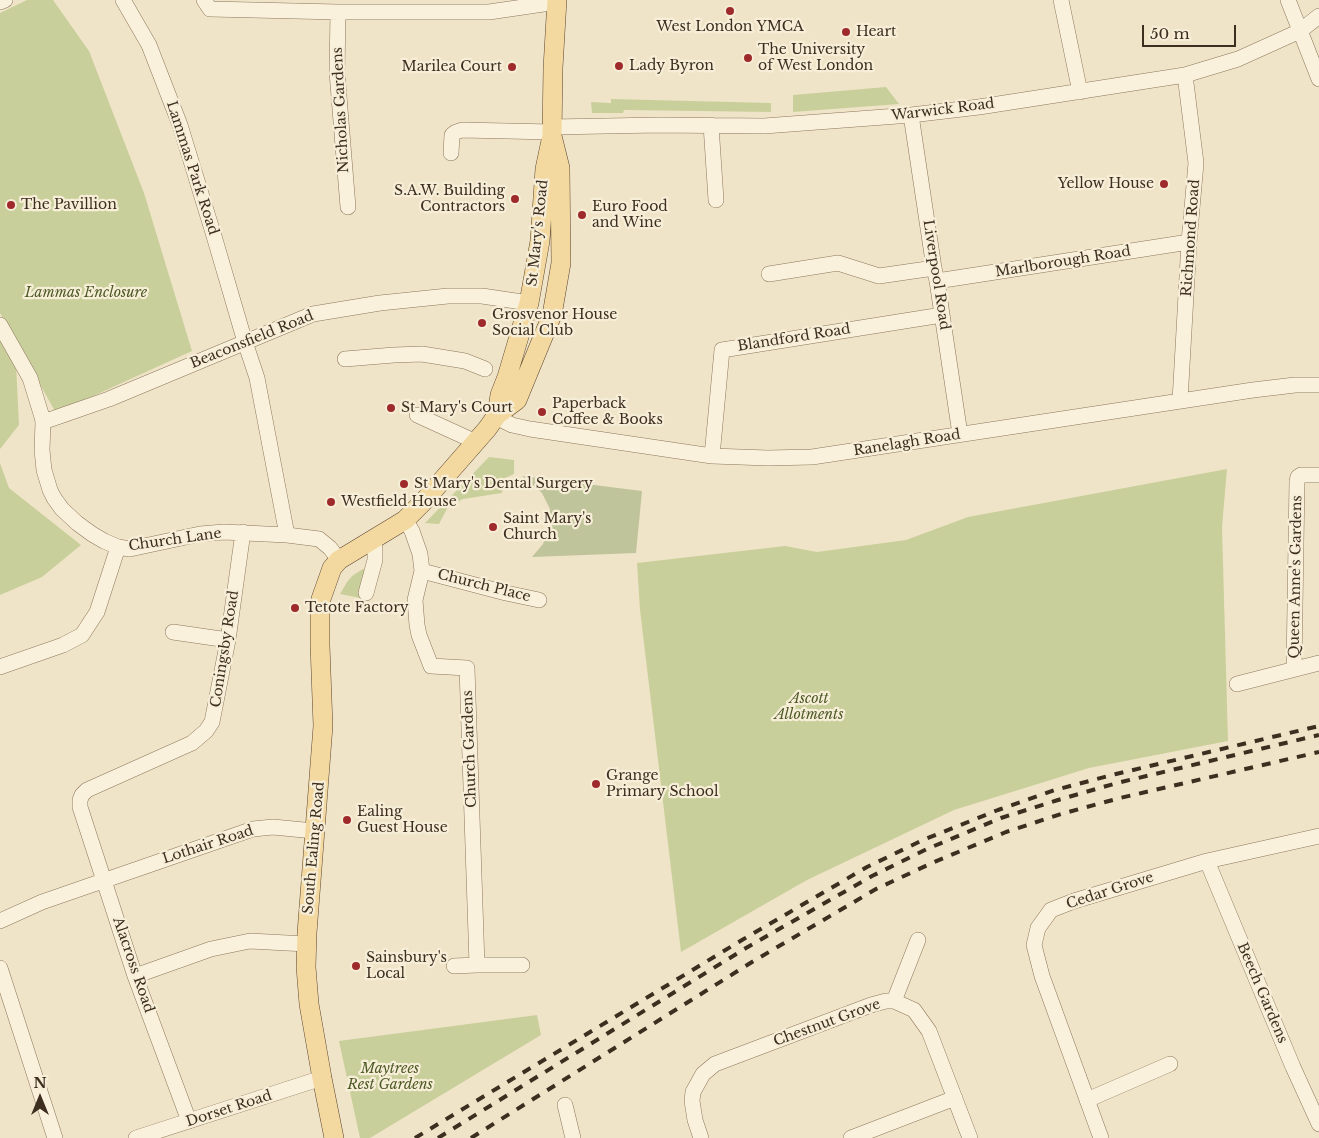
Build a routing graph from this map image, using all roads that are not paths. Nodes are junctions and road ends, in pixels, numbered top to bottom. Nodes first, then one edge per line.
1 (5, 0) edge
2 (123, 0) edge
3 (204, 0) edge
4 (1061, 0) edge
5 (1288, 0) edge
6 (557, 1) edge
7 (0, 2) edge
8 (338, 12) junction
9 (1319, 16) edge
10 (1300, 31) junction
11 (1185, 75) junction
12 (1319, 79) edge
13 (1080, 92) junction
14 (911, 116) junction
15 (711, 125) junction
16 (552, 132) junction
17 (452, 154) dead end
18 (716, 200) dead end
19 (348, 207) dead end
20 (1190, 242) junction
21 (769, 274) dead end
22 (936, 274) junction
23 (529, 303) junction
24 (942, 314) junction
25 (0, 325) edge
26 (245, 342) junction
27 (345, 360) dead end
28 (495, 372) junction
29 (1319, 385) edge
30 (1180, 401) junction
31 (417, 415) dead end
32 (496, 416) junction
33 (43, 422) junction
34 (960, 434) junction
35 (476, 442) junction
36 (712, 456) junction
37 (1319, 475) edge
38 (405, 520) junction
39 (243, 532) junction
40 (287, 534) junction
41 (374, 539) junction
42 (118, 547) junction
43 (339, 560) junction
44 (422, 571) junction
45 (366, 593) dead end
46 (540, 600) dead end
47 (173, 632) dead end
48 (228, 640) junction
49 (1319, 663) edge
50 (0, 667) edge
51 (1294, 668) junction
52 (1237, 684) dead end
53 (80, 807) joint
54 (314, 830) junction
55 (1319, 836) edge
56 (1207, 861) junction
57 (104, 880) junction
58 (0, 921) edge
59 (918, 940) dead end
60 (306, 944) junction
61 (477, 965) junction
62 (522, 965) dead end
63 (454, 966) dead end
64 (0, 968) edge
65 (135, 976) junction
66 (894, 1001) junction
67 (1170, 1064) dead end
68 (322, 1078) junction
69 (955, 1098) junction
70 (1087, 1100) junction
71 (565, 1105) dead end
72 (189, 1121) junction
73 (1319, 1124) edge
74 (55, 1138) edge
75 (136, 1138) edge
76 (334, 1138) edge
77 (573, 1138) edge
78 (701, 1138) edge
79 (851, 1138) edge
80 (970, 1138) edge
81 (1102, 1138) edge

1 - 7 street
2 - 26 street, Lammas Park Road
3 - 8 street
4 - 13 street
5 - 10 street
6 - 8 street
6 - 16 main road, St Mary's Road
8 - 19 street, Nicholas Gardens
9 - 10 street, Warwick Road
10 - 11 street, Warwick Road
10 - 12 street
11 - 13 street, Warwick Road
11 - 20 street, Richmond Road
13 - 14 street, Warwick Road
14 - 15 street, Warwick Road
14 - 22 street, Liverpool Road
15 - 16 street, Warwick Road
15 - 18 street
16 - 17 street, Warwick Road
16 - 23 main road, St Mary's Road
16 - 32 main road, St Mary's Road
20 - 22 street, Marlborough Road
20 - 30 street, Richmond Road
21 - 22 street, Marlborough Road
22 - 24 street, Liverpool Road
23 - 26 street, Beaconsfield Road
23 - 28 main road, St Mary's Road
24 - 34 street, Liverpool Road
24 - 36 street, Blandford Road
25 - 33 street, Church Lane
26 - 33 street, Beaconsfield Road
26 - 40 street, Lammas Park Road
27 - 28 street
28 - 32 main road, St Mary's Road
29 - 30 street, Ranelagh Road
30 - 34 street, Ranelagh Road
31 - 35 street
32 - 35 main road, St Mary's Road
32 - 36 street, Ranelagh Road
33 - 42 street, Church Lane
34 - 36 street, Ranelagh Road
35 - 38 main road, St Mary's Road
37 - 51 street, Queen Anne's Gardens
38 - 41 main road, St Mary's Road
38 - 44 street, Church Place
39 - 40 street, Church Lane
39 - 42 street, Church Lane
39 - 48 street, Coningsby Road
40 - 43 street, Church Lane
41 - 43 main road, St Mary's Road
41 - 45 street
42 - 50 street
43 - 54 main road, South Ealing Road
44 - 46 street, Church Place
44 - 61 street, Church Gardens
47 - 48 street
48 - 53 street, Coningsby Road
49 - 51 street, Queen Anne's Gardens
51 - 52 street, Queen Anne's Gardens
53 - 57 street, Alacross Road
54 - 57 street, Lothair Road
54 - 60 main road, South Ealing Road
55 - 56 street, Cedar Grove
56 - 70 street, Cedar Grove
56 - 73 street, Beech Gardens
57 - 58 street, Lothair Road
57 - 65 street, Alacross Road
59 - 66 street
60 - 65 street
60 - 68 main road, South Ealing Road
61 - 62 street
61 - 63 street
64 - 74 street
65 - 72 street, Alacross Road
66 - 69 street, Chestnut Grove
66 - 78 street, Chestnut Grove
67 - 70 street
68 - 72 street, Dorset Road
68 - 76 main road, South Ealing Road
69 - 79 street
69 - 80 street, Chestnut Grove
70 - 81 street, Cedar Grove
71 - 77 street
72 - 75 street, Dorset Road

